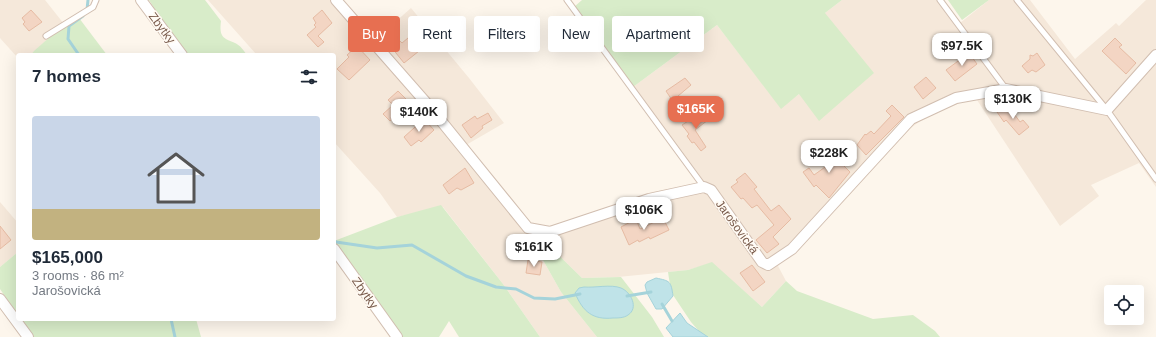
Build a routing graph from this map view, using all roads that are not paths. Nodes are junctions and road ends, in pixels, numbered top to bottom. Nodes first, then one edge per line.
1 (96, 0) edge
2 (141, 0) edge
3 (336, 0) edge
4 (567, 0) edge
5 (940, 0) edge
6 (1017, 0) edge
7 (46, 36) dead end
8 (181, 53) edge
9 (1156, 55) edge
10 (1006, 89) junction
11 (1108, 110) junction
12 (1156, 179) edge
13 (704, 187) junction
14 (336, 252) edge
15 (0, 299) edge
16 (16, 321) edge
17 (16, 321) edge
18 (28, 337) edge
19 (397, 337) edge

1 - 7 lane
2 - 8 street, Zbytky
3 - 13 street
4 - 13 lane
5 - 10 lane
6 - 11 lane
9 - 11 street
10 - 11 street, Jarošovická
10 - 13 street, Jarošovická
11 - 12 lane
14 - 19 street, Zbytky
15 - 17 street
16 - 18 street

